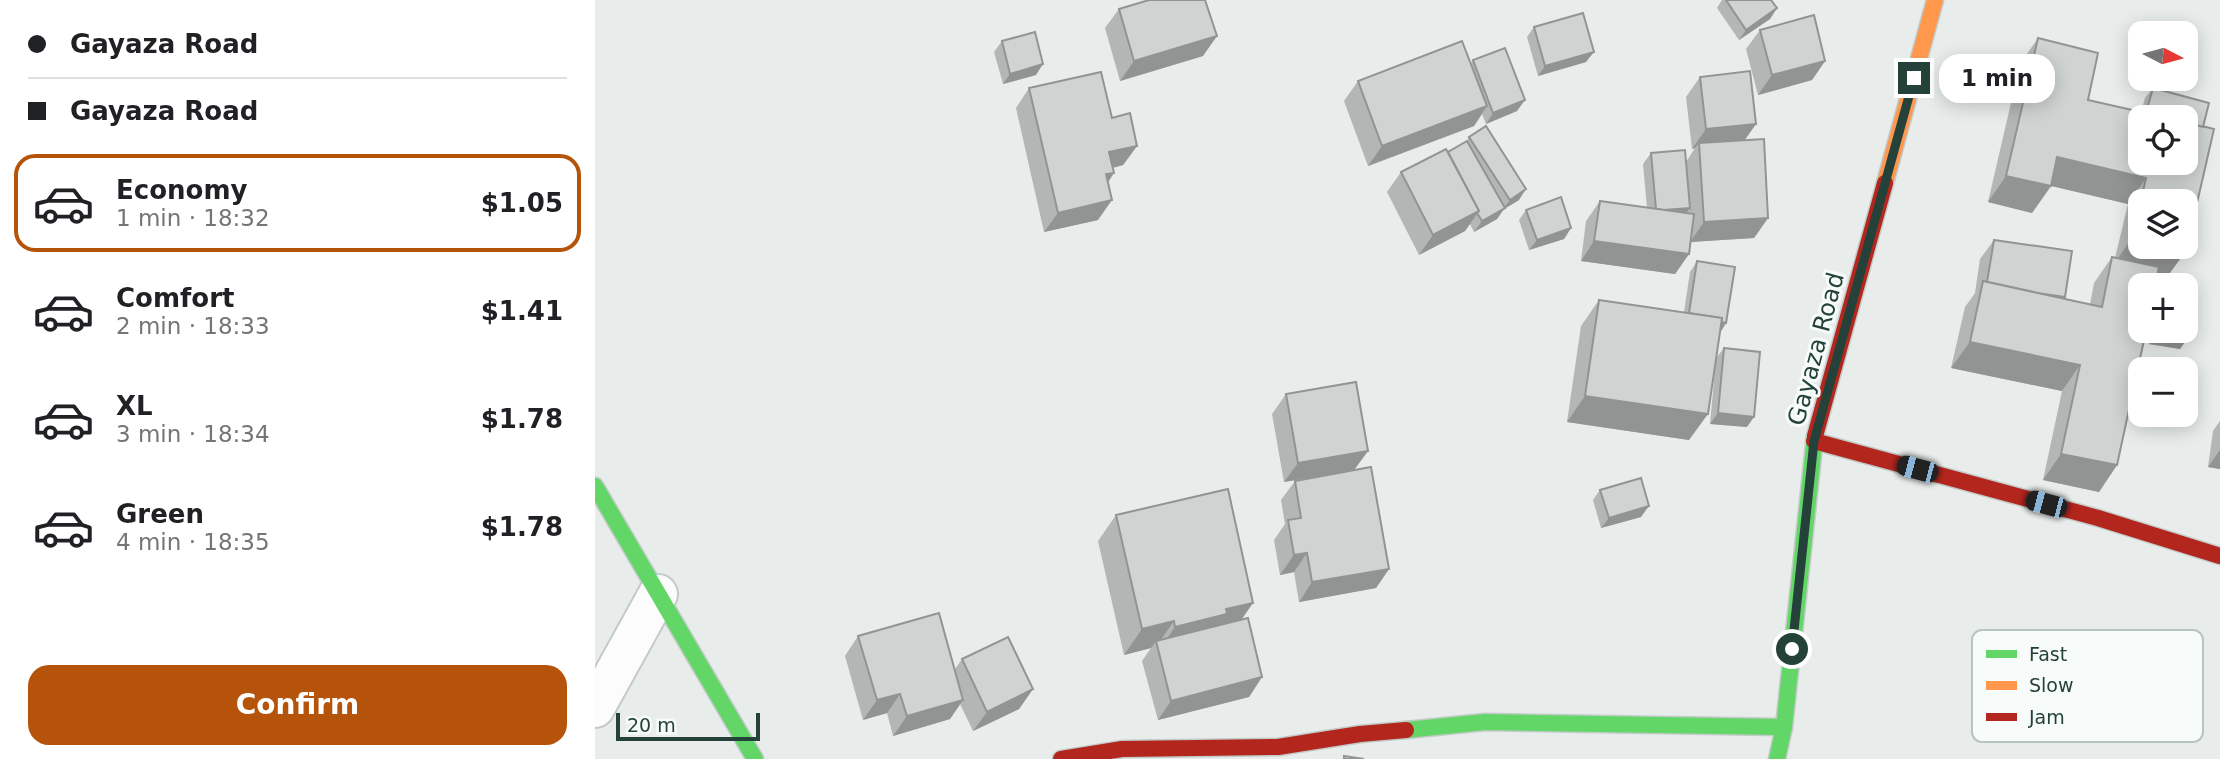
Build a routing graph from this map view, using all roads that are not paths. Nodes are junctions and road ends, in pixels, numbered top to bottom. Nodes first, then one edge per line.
1 (1935, 0) edge
2 (1814, 441) junction
3 (595, 486) edge
4 (2220, 556) edge
5 (658, 594) junction
6 (595, 708) edge
7 (1784, 727) junction
8 (755, 759) edge
9 (1061, 759) edge
10 (1777, 759) edge

1 - 2 street, Gayaza Road
2 - 4 street
2 - 7 street, Gayaza Road
3 - 5 street
5 - 6 street
5 - 8 street
7 - 9 street
7 - 10 street, Gayaza Road

